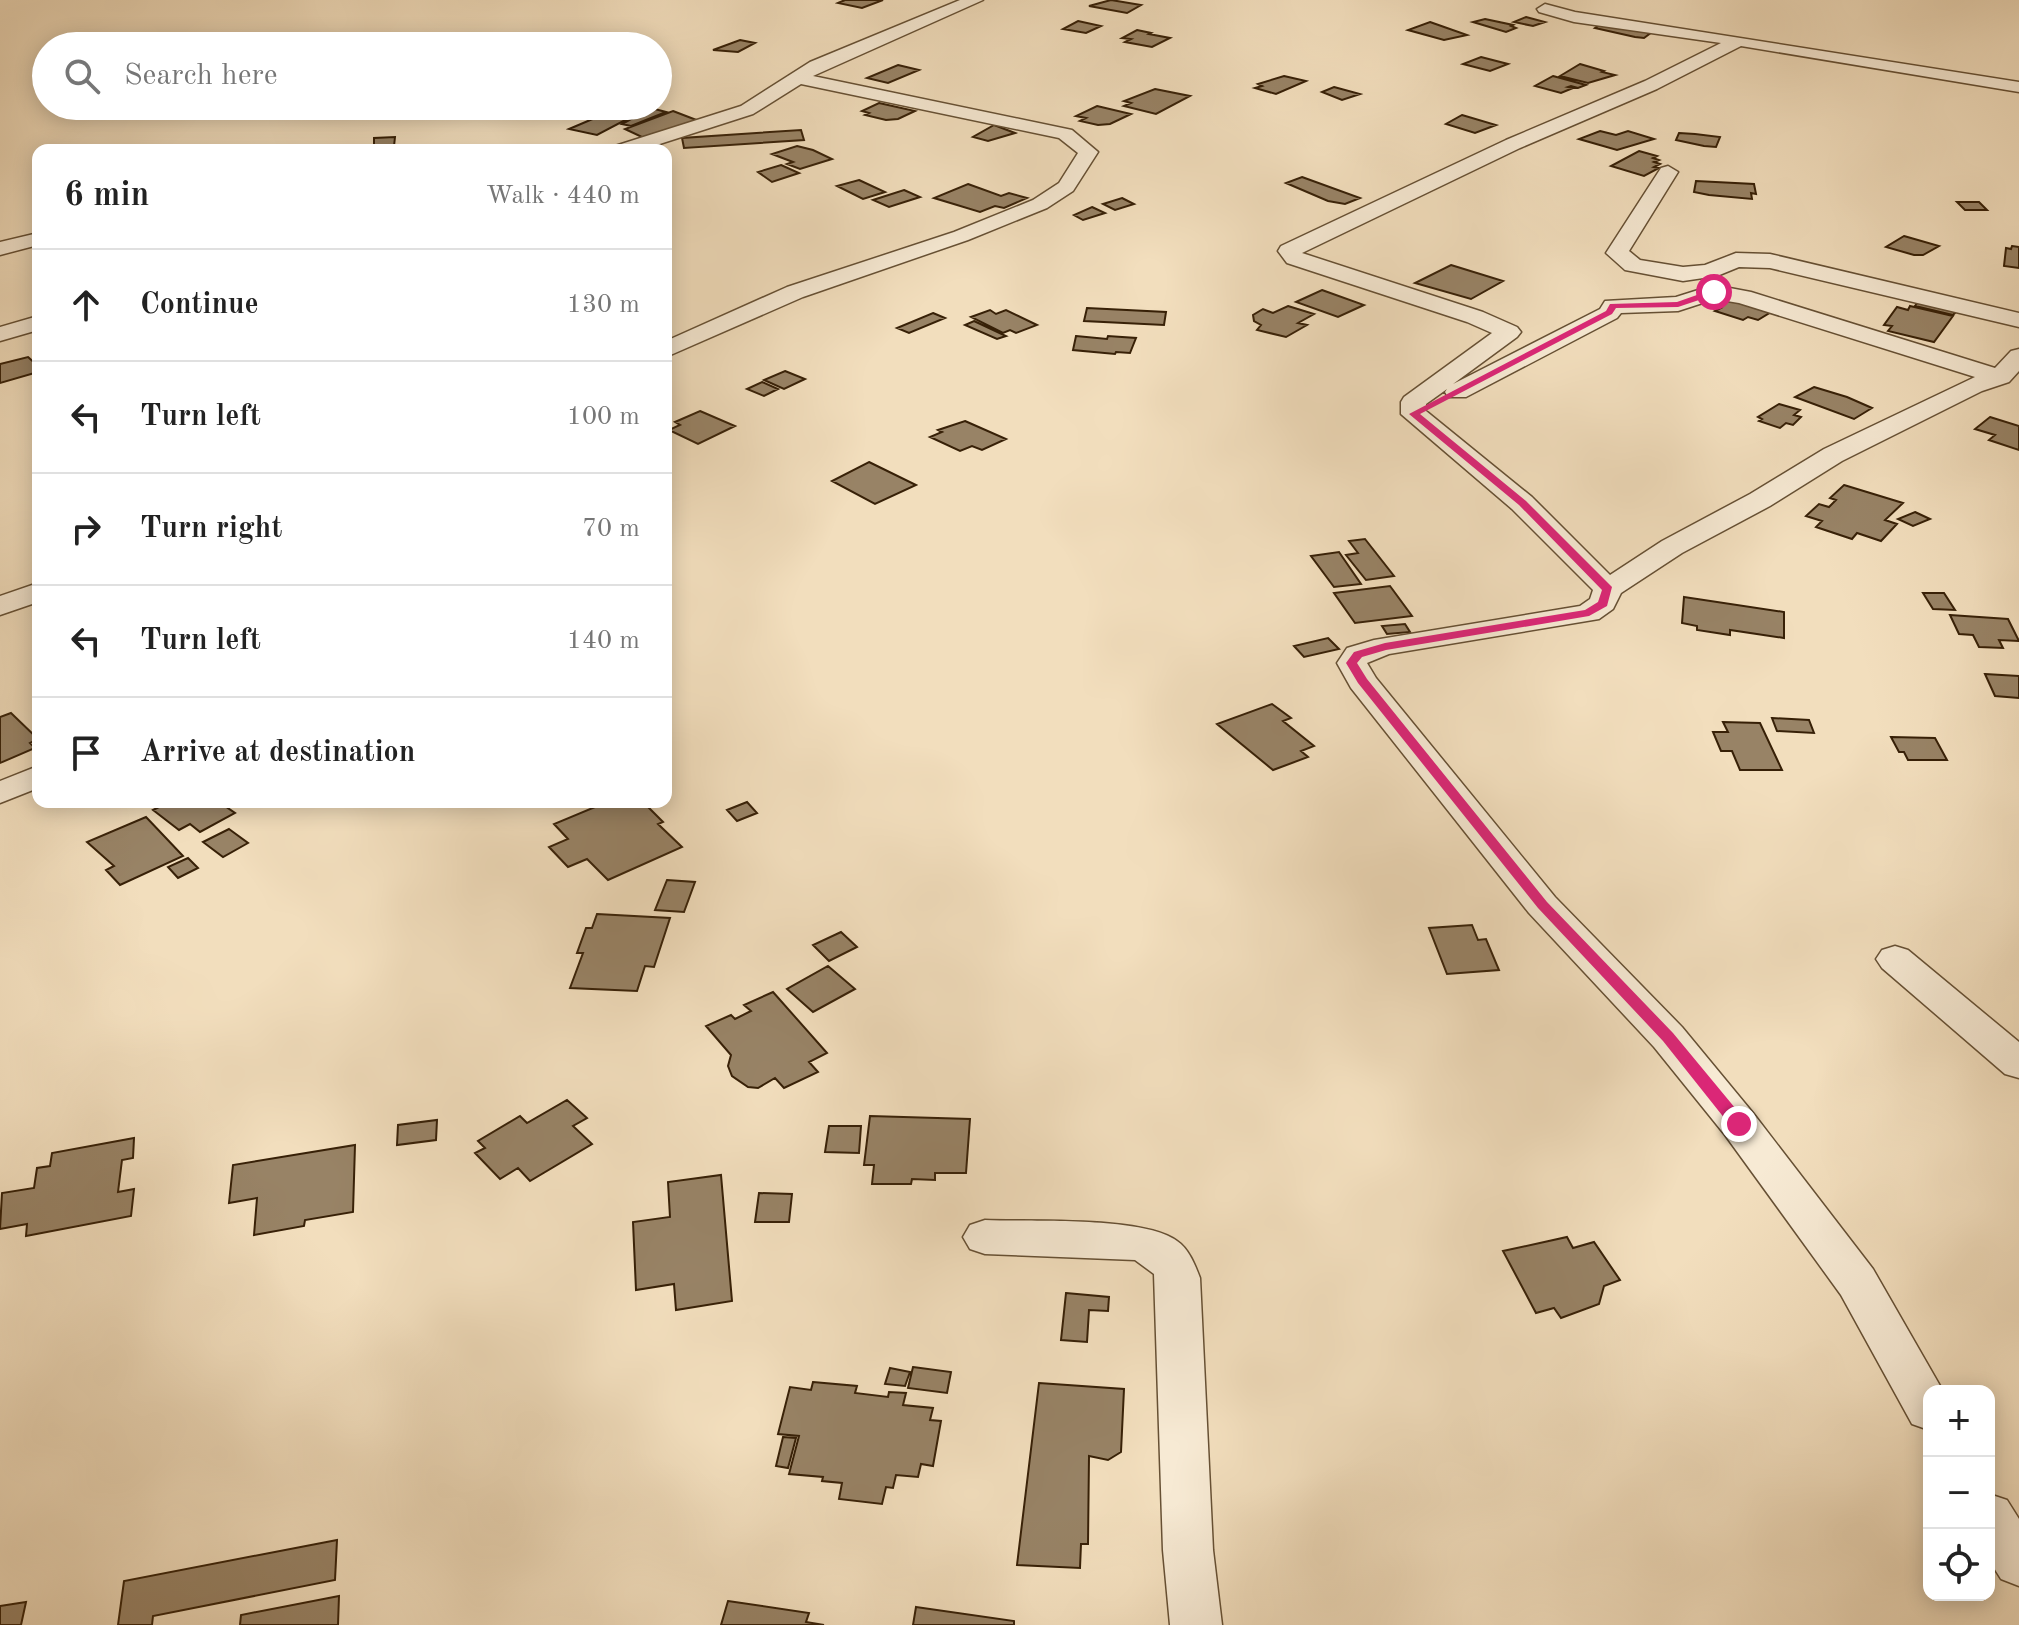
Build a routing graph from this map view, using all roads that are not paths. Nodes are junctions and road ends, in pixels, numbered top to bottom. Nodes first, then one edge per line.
1 (975, 0) edge
2 (1545, 9) dead end
3 (1739, 41) junction
4 (799, 78) junction
5 (2019, 87) edge
6 (641, 144) edge
7 (1668, 172) dead end
8 (32, 241) edge
9 (0, 249) edge
10 (2019, 320) edge
11 (32, 325) edge
12 (0, 334) edge
13 (672, 347) edge
14 (2010, 367) edge
15 (1414, 414) junction
16 (1608, 589) junction
17 (32, 594) edge
18 (0, 606) edge
19 (32, 779) edge
20 (0, 793) edge
21 (1895, 959) dead end
22 (2019, 1064) edge
23 (985, 1237) dead end
24 (1923, 1399) edge
25 (1196, 1625) edge

1 - 4 street
2 - 3 street
3 - 5 street
3 - 15 street
4 - 6 street
4 - 13 street
7 - 10 street
8 - 9 street
11 - 12 street
14 - 15 street
14 - 16 street
15 - 16 street
16 - 24 street
17 - 18 street
19 - 20 street
21 - 22 street
23 - 25 street

